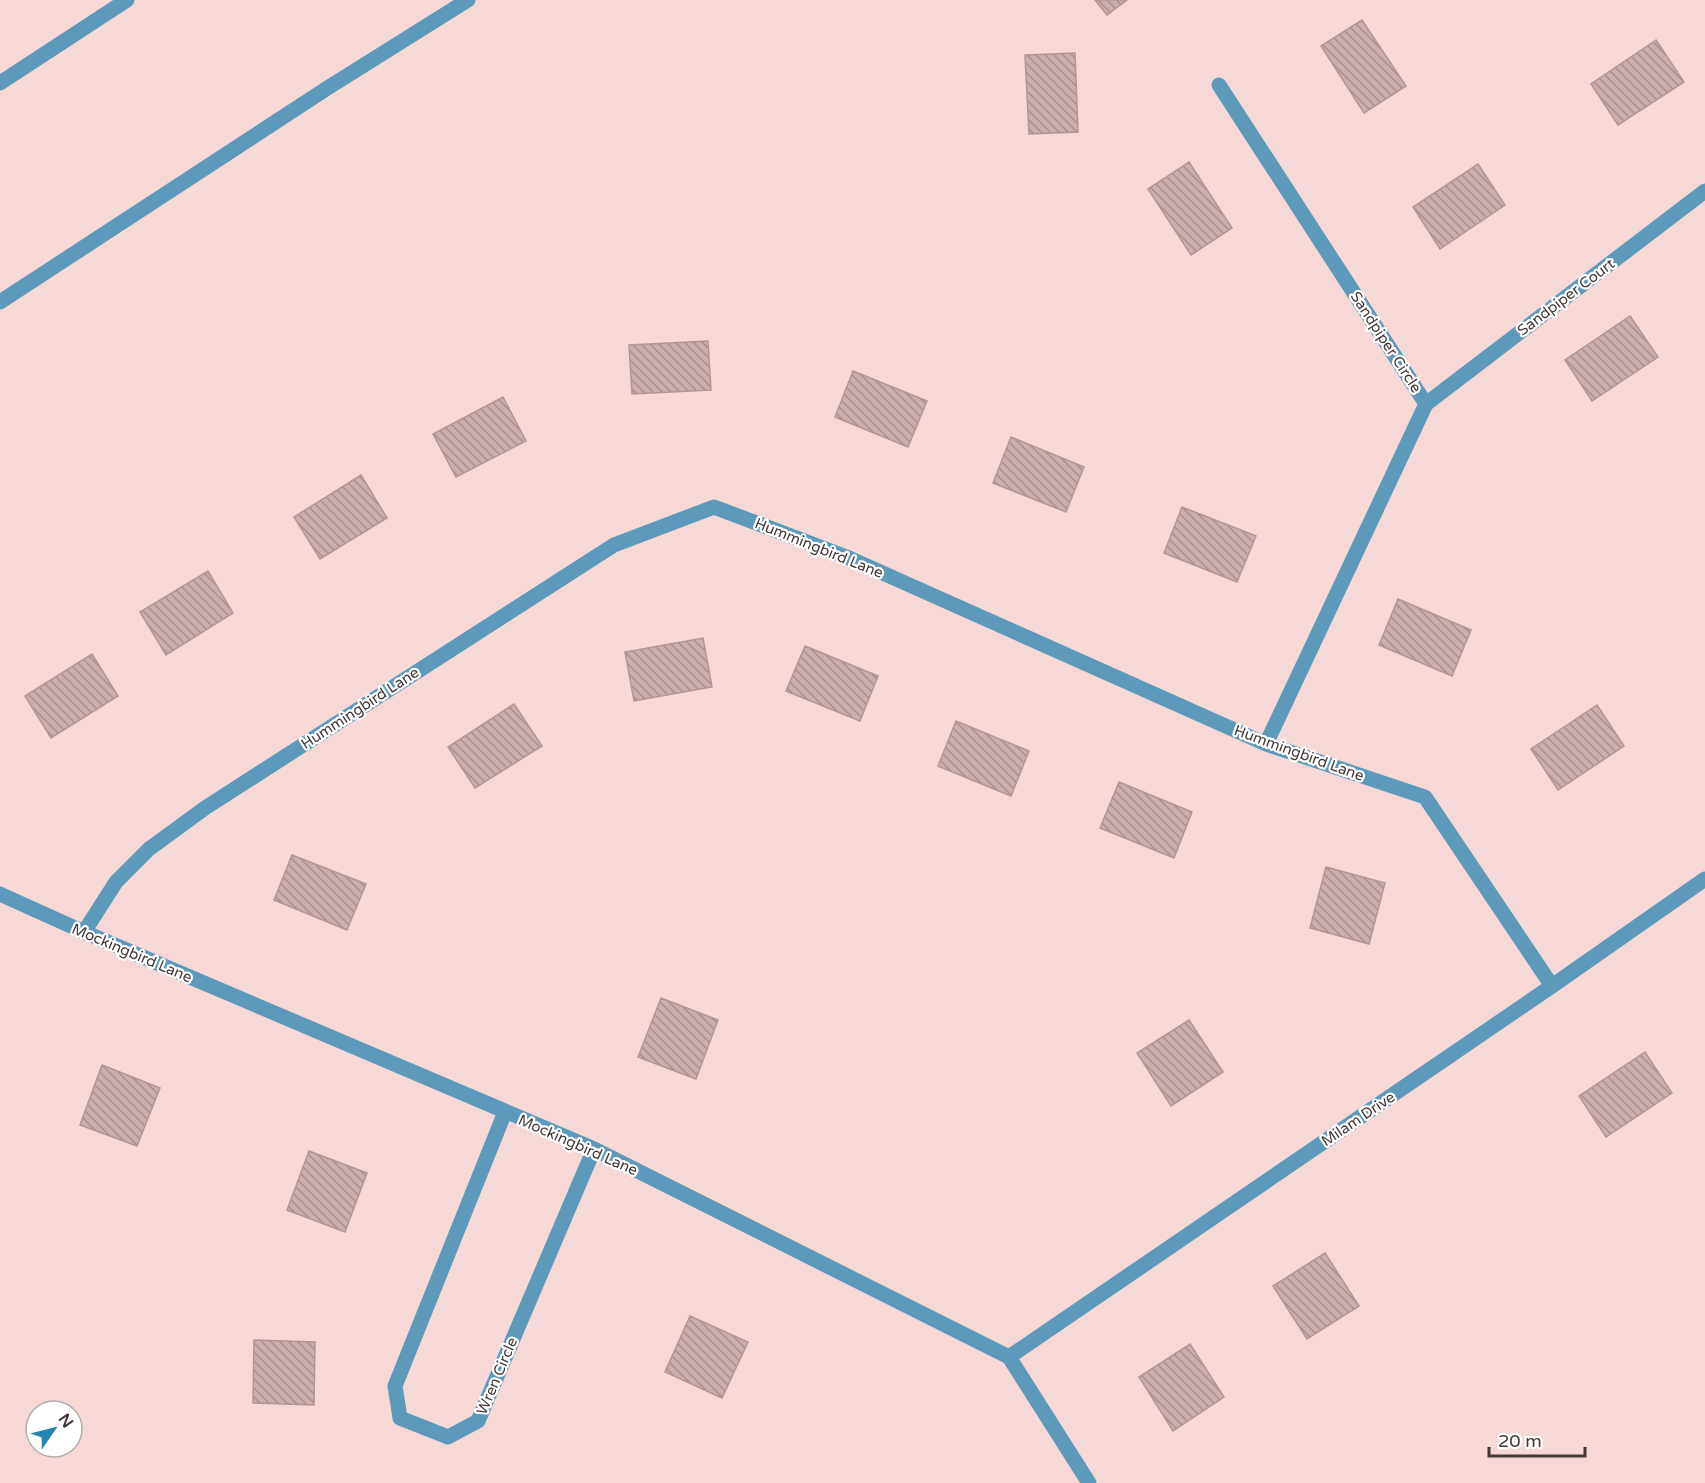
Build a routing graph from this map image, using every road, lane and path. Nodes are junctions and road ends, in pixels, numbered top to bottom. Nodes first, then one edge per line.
1 (127, 0) edge
2 (468, 0) edge
3 (0, 83) edge
4 (1219, 85) dead end
5 (1705, 191) edge
6 (0, 302) edge
7 (1426, 404) junction
8 (1266, 744) junction
9 (1705, 879) edge
10 (0, 894) edge
11 (84, 933) junction
12 (1552, 986) junction
13 (505, 1112) junction
14 (594, 1149) junction
15 (1010, 1357) junction
16 (1089, 1483) edge

1 - 3 street
2 - 6 street
4 - 7 street, Sandpiper Circle
5 - 7 street, Sandpiper Court
7 - 8 street, Sandpiper Circle
8 - 11 street, Hummingbird Lane
8 - 12 street, Hummingbird Lane
9 - 12 street, Milam Drive
10 - 11 street, Mockingbird Lane
11 - 13 street, Mockingbird Lane
12 - 15 street, Milam Drive
13 - 14 street, Mockingbird Lane
13 - 14 street, Wren Circle
14 - 15 street, Mockingbird Lane
15 - 16 street

